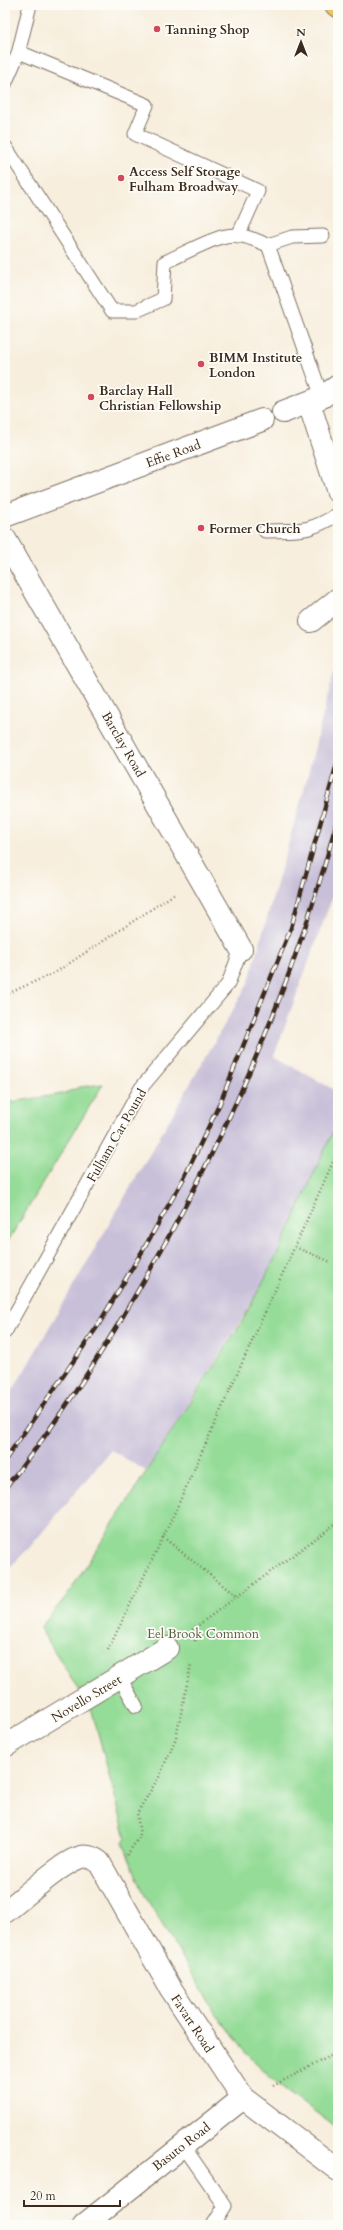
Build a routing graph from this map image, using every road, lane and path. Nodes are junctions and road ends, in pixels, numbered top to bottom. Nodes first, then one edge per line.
1 (30, 5) edge
2 (19, 52) junction
3 (5, 84) edge
4 (5, 146) edge
5 (238, 236) junction
6 (323, 236) dead end
7 (268, 245) junction
8 (323, 395) edge
9 (283, 412) joint
10 (262, 420) joint
11 (338, 492) edge
12 (338, 514) edge
13 (5, 516) edge
14 (265, 531) dead end
15 (5, 539) edge
16 (338, 599) edge
17 (310, 621) dead end
18 (200, 874) junction
19 (241, 949) joint
20 (5, 995) edge
21 (338, 1151) edge
22 (295, 1247) junction
23 (331, 1262) dead end
24 (5, 1332) edge
25 (338, 1522) edge
26 (164, 1537) junction
27 (236, 1596) junction
28 (197, 1626) junction
29 (194, 1647) dead end
30 (168, 1648) joint
31 (105, 1657) dead end
32 (192, 1661) dead end
33 (120, 1678) junction
34 (136, 1706) dead end
35 (5, 1746) edge
36 (110, 1879) junction
37 (5, 1912) edge
38 (338, 2052) edge
39 (243, 2098) junction
40 (182, 2144) junction
41 (338, 2170) edge
42 (84, 2225) edge
43 (213, 2225) edge

1 - 2 lane
2 - 3 lane
2 - 5 lane
4 - 5 lane
5 - 7 lane
6 - 7 lane
7 - 8 lane
8 - 9 street, Effie Road
8 - 11 street
9 - 10 lane, Effie Road
10 - 13 street, Effie Road
12 - 14 lane
15 - 18 street, Barclay Road
16 - 17 street
18 - 19 street, Barclay Road
18 - 20 path
19 - 24 lane, Fulham Car Pound
21 - 22 path
22 - 23 path
22 - 26 path
25 - 27 path
26 - 27 path
26 - 31 path
27 - 28 path
28 - 29 path
28 - 30 path
30 - 33 street, Novello Street
32 - 36 path
33 - 34 lane
33 - 35 street, Novello Street
36 - 37 street, Favart Road
36 - 39 street, Favart Road
38 - 39 path
39 - 40 street, Basuto Road
39 - 41 street, Favart Road
40 - 42 street, Basuto Road
40 - 43 lane

